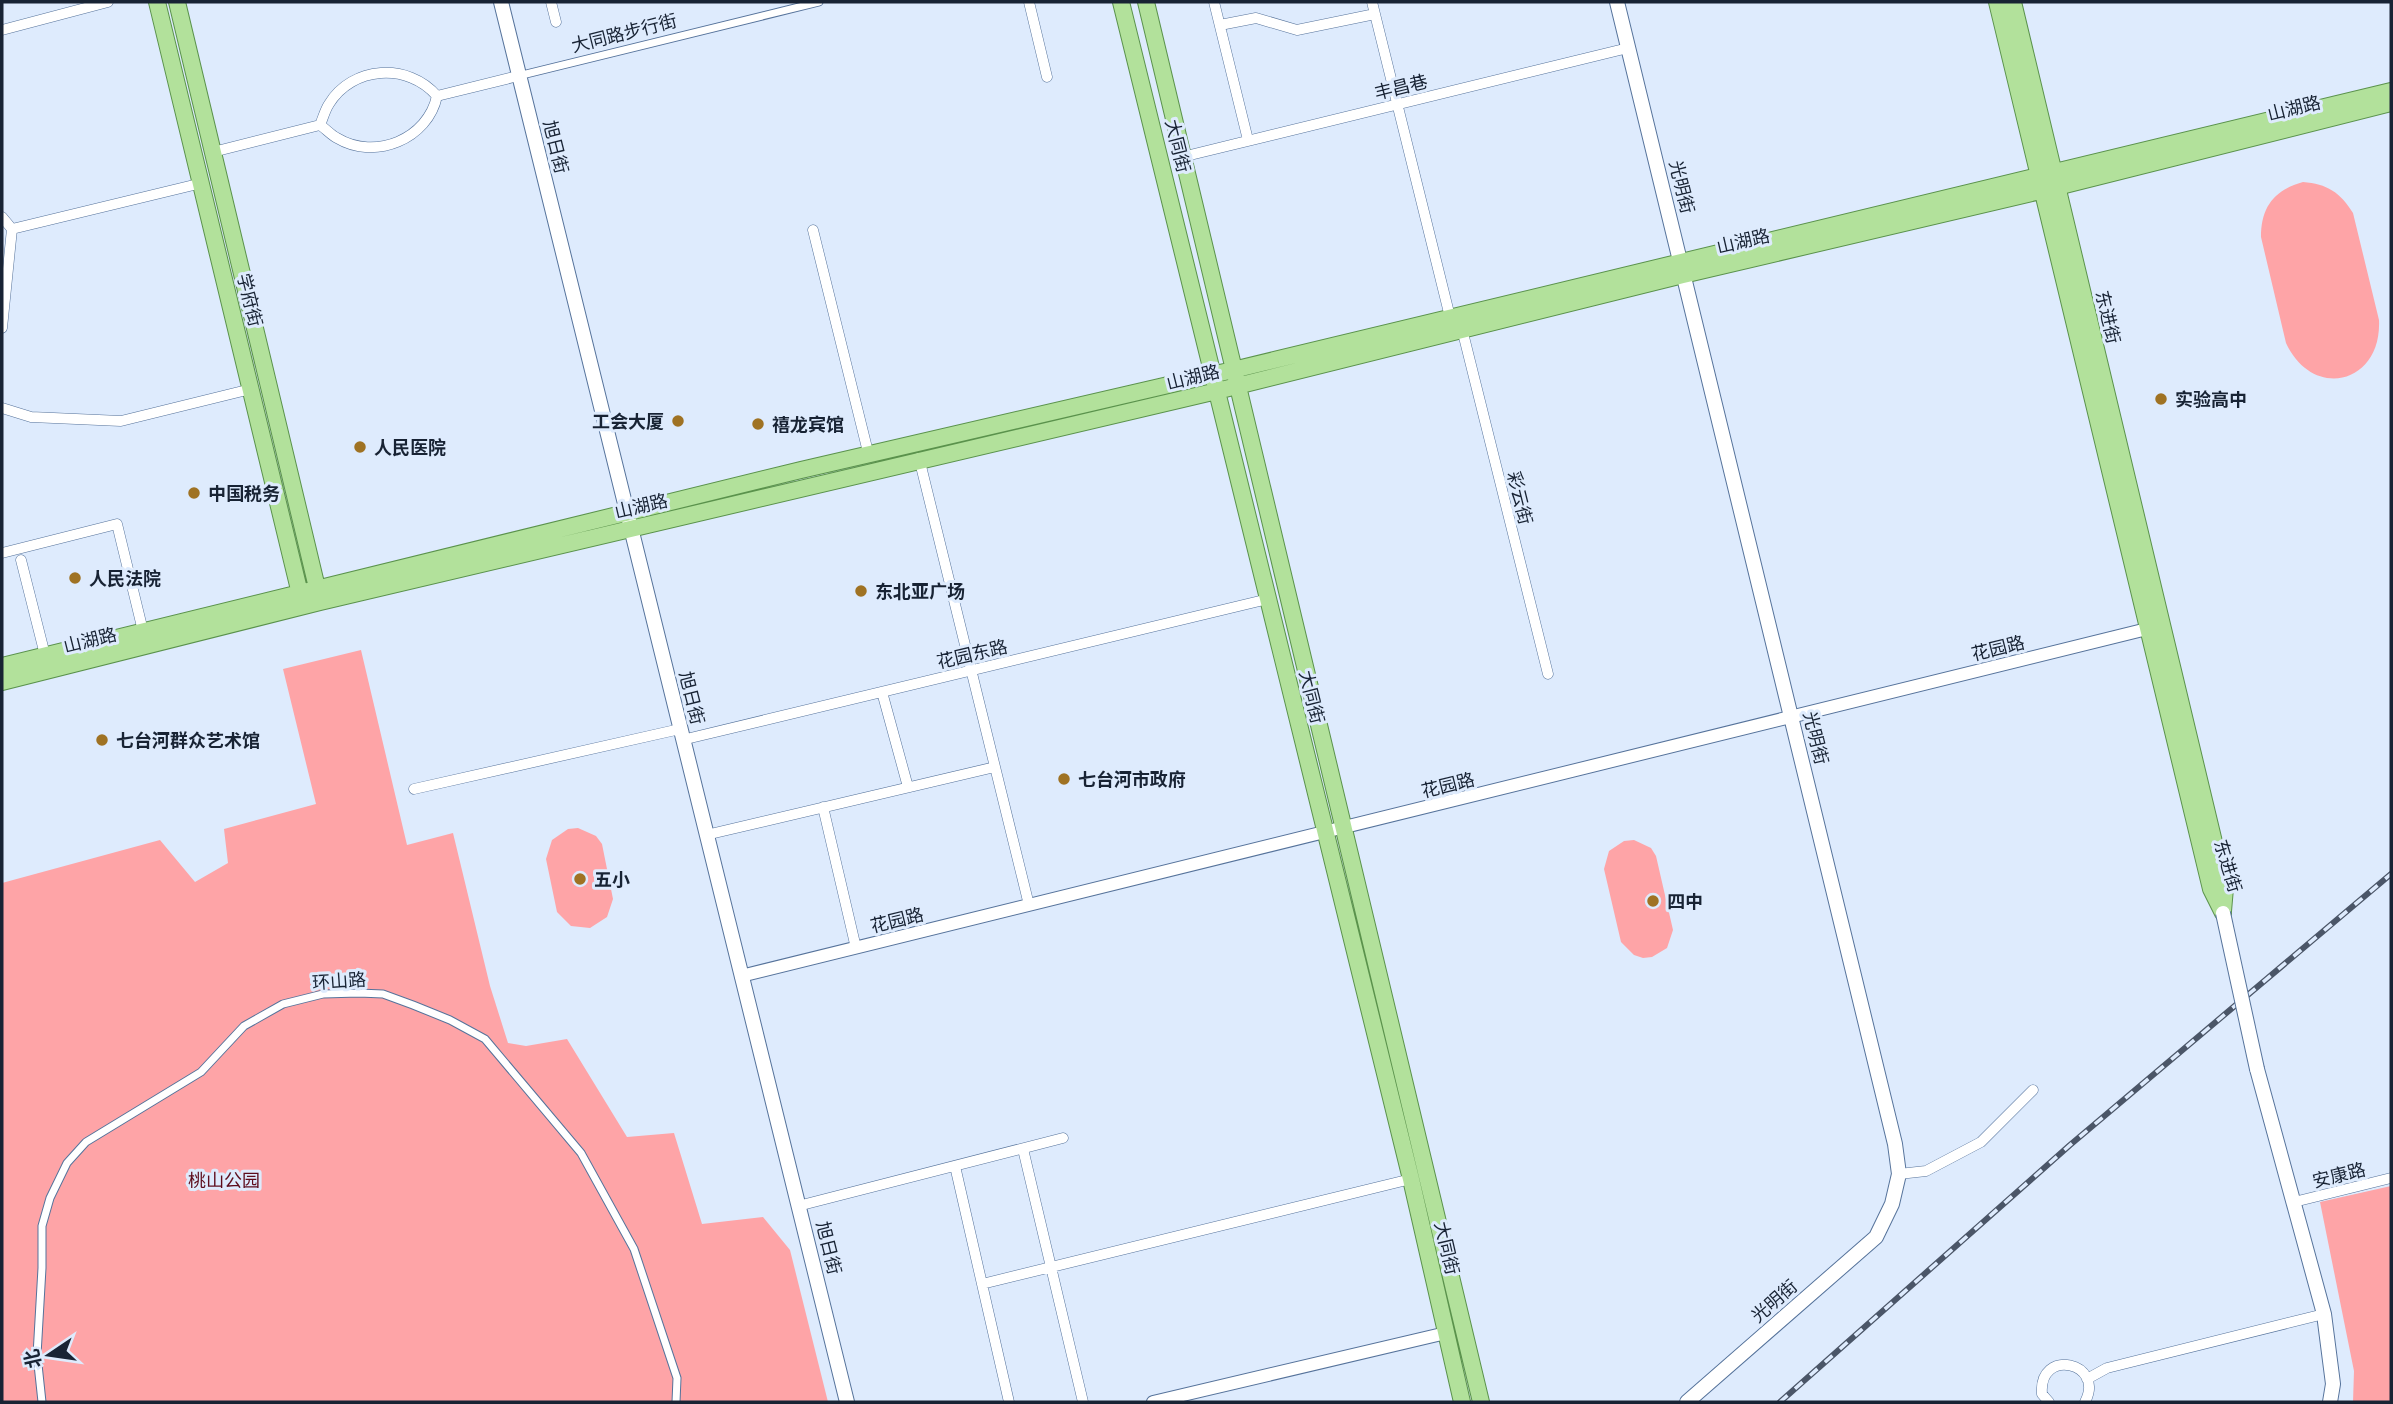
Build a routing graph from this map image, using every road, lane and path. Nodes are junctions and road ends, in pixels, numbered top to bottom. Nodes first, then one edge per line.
1 (108, 2) edge
2 (157, 2) edge
3 (177, 2) edge
4 (500, 2) edge
5 (551, 2) edge
6 (819, 2) edge
7 (1028, 2) edge
8 (1121, 2) edge
9 (1146, 2) edge
10 (1214, 2) edge
11 (1373, 2) edge
12 (1617, 2) edge
13 (1997, 2) edge
14 (2013, 2) edge
15 (1376, 14) junction
16 (556, 22) dead end
17 (1220, 25) junction
18 (2, 30) edge
19 (1629, 48) junction
20 (518, 76) junction
21 (1047, 77) dead end
22 (2391, 91) edge
23 (437, 96) junction
24 (2391, 103) edge
25 (1398, 104) junction
26 (320, 125) junction
27 (1248, 140) junction
28 (213, 152) junction
29 (1182, 156) junction
30 (2048, 181) junction
31 (202, 183) junction
32 (2, 218) edge
33 (12, 229) junction
34 (813, 230) dead end
35 (235, 243) junction
36 (217, 247) junction
37 (1681, 268) junction
38 (1455, 326) junction
39 (2, 328) edge
40 (1213, 374) junction
41 (1236, 377) junction
42 (251, 389) junction
43 (1217, 391) junction
44 (2, 408) edge
45 (916, 443) junction
46 (869, 456) junction
47 (920, 461) junction
48 (628, 520) junction
49 (2, 553) edge
50 (21, 560) dead end
51 (319, 595) junction
52 (1268, 599) junction
53 (301, 600) junction
54 (2155, 627) junction
55 (143, 631) junction
56 (45, 655) junction
57 (2, 666) edge
58 (972, 670) junction
59 (1548, 674) dead end
60 (2, 682) edge
61 (882, 692) junction
62 (1791, 717) junction
63 (681, 734) junction
64 (995, 767) junction
65 (908, 788) junction
66 (414, 789) dead end
67 (823, 807) junction
68 (1345, 828) junction
69 (1325, 833) junction
70 (706, 835) junction
71 (1029, 905) junction
72 (2223, 913) joint
73 (856, 948) junction
74 (741, 976) junction
75 (2033, 1090) dead end
76 (1063, 1138) dead end
77 (1023, 1149) junction
78 (955, 1166) junction
79 (1899, 1174) junction
80 (2391, 1178) edge
81 (1411, 1179) junction
82 (2294, 1202) junction
83 (798, 1206) junction
84 (1051, 1267) junction
85 (982, 1284) junction
86 (2324, 1314) junction
87 (1446, 1333) junction
88 (2087, 1379) junction
89 (2045, 1401) edge
90 (42, 1402) edge
91 (676, 1402) edge
92 (847, 1402) edge
93 (1009, 1402) edge
94 (1083, 1402) edge
95 (1153, 1402) edge
96 (1462, 1402) edge
97 (1481, 1402) edge
98 (1687, 1402) edge
99 (2085, 1402) edge
100 (2330, 1402) edge

1 - 18 street
2 - 31 main road, 学府街
3 - 28 main road, 学府街
4 - 20 main road, 旭日街
5 - 16 street
6 - 20 street, 大同路步行街
7 - 21 street
8 - 40 main road, 大同街
9 - 29 main road, 大同街
10 - 17 street
11 - 15 street, 彩云街
12 - 19 main road, 光明街
13 - 30 main road, 东进街
14 - 30 main road, 东进街
15 - 17 street
15 - 25 street, 彩云街
17 - 27 street
19 - 25 street, 丰昌巷
19 - 37 main road, 光明街
20 - 23 street
20 - 48 main road, 旭日街
22 - 30 main road, 山湖路
23 - 26 street
23 - 26 street
24 - 30 main road, 山湖路
25 - 27 street, 丰昌巷
25 - 38 street, 彩云街
26 - 28 street
27 - 29 street, 丰昌巷
28 - 35 main road, 学府街
29 - 41 main road, 大同街
30 - 37 main road, 山湖路
30 - 54 main road, 东进街
31 - 33 street
31 - 36 main road, 学府街
32 - 33 street
33 - 39 street
34 - 46 street
35 - 36 main road
35 - 51 main road, 学府街
36 - 42 main road, 学府街
37 - 38 main road, 山湖路
37 - 62 main road, 光明街
38 - 41 main road, 山湖路
38 - 59 street, 彩云街
40 - 41 main road, 山湖路
40 - 43 main road, 大同街
40 - 45 main road, 山湖路
41 - 43 main road, 山湖路
41 - 68 main road, 大同街
42 - 44 street
42 - 53 main road, 学府街
43 - 47 main road, 山湖路
43 - 52 main road, 大同街
45 - 46 main road, 山湖路
45 - 47 street
46 - 48 main road, 山湖路
47 - 48 main road, 山湖路
47 - 58 street
48 - 51 main road, 山湖路
48 - 63 main road, 旭日街
49 - 55 street
50 - 56 street
51 - 53 main road, 山湖路
52 - 58 street, 花园东路
52 - 69 main road, 大同街
53 - 55 main road, 山湖路
53 - 60 main road, 山湖路
54 - 62 street, 花园路
54 - 72 main road, 东进街
55 - 56 main road, 山湖路
56 - 57 main road, 山湖路
58 - 61 street, 花园东路
58 - 64 street
61 - 63 street, 花园东路
61 - 65 street
62 - 68 street, 花园路
62 - 79 main road, 光明街
63 - 66 street, 花园东路
63 - 70 main road, 旭日街
64 - 65 street
64 - 71 street
65 - 67 street
67 - 70 street
67 - 73 street
68 - 69 street, 花园路
68 - 97 main road, 大同街
69 - 71 street, 花园路
69 - 81 main road, 大同街
70 - 74 main road, 旭日街
71 - 73 street, 花园路
72 - 82 main road, bridge
73 - 74 street, 花园路
74 - 83 main road, 旭日街
75 - 79 street
76 - 77 street
77 - 78 street
77 - 84 street
78 - 83 street
78 - 85 street
79 - 98 main road, 光明街
80 - 82 street, 安康路
81 - 84 street
81 - 87 main road, 大同街
82 - 86 main road
83 - 92 main road, 旭日街
84 - 85 street
84 - 94 street
85 - 93 street
86 - 88 street
86 - 100 main road
87 - 95 street
87 - 96 main road, 大同街
88 - 89 street
88 - 99 street
90 - 91 street, 环山路

